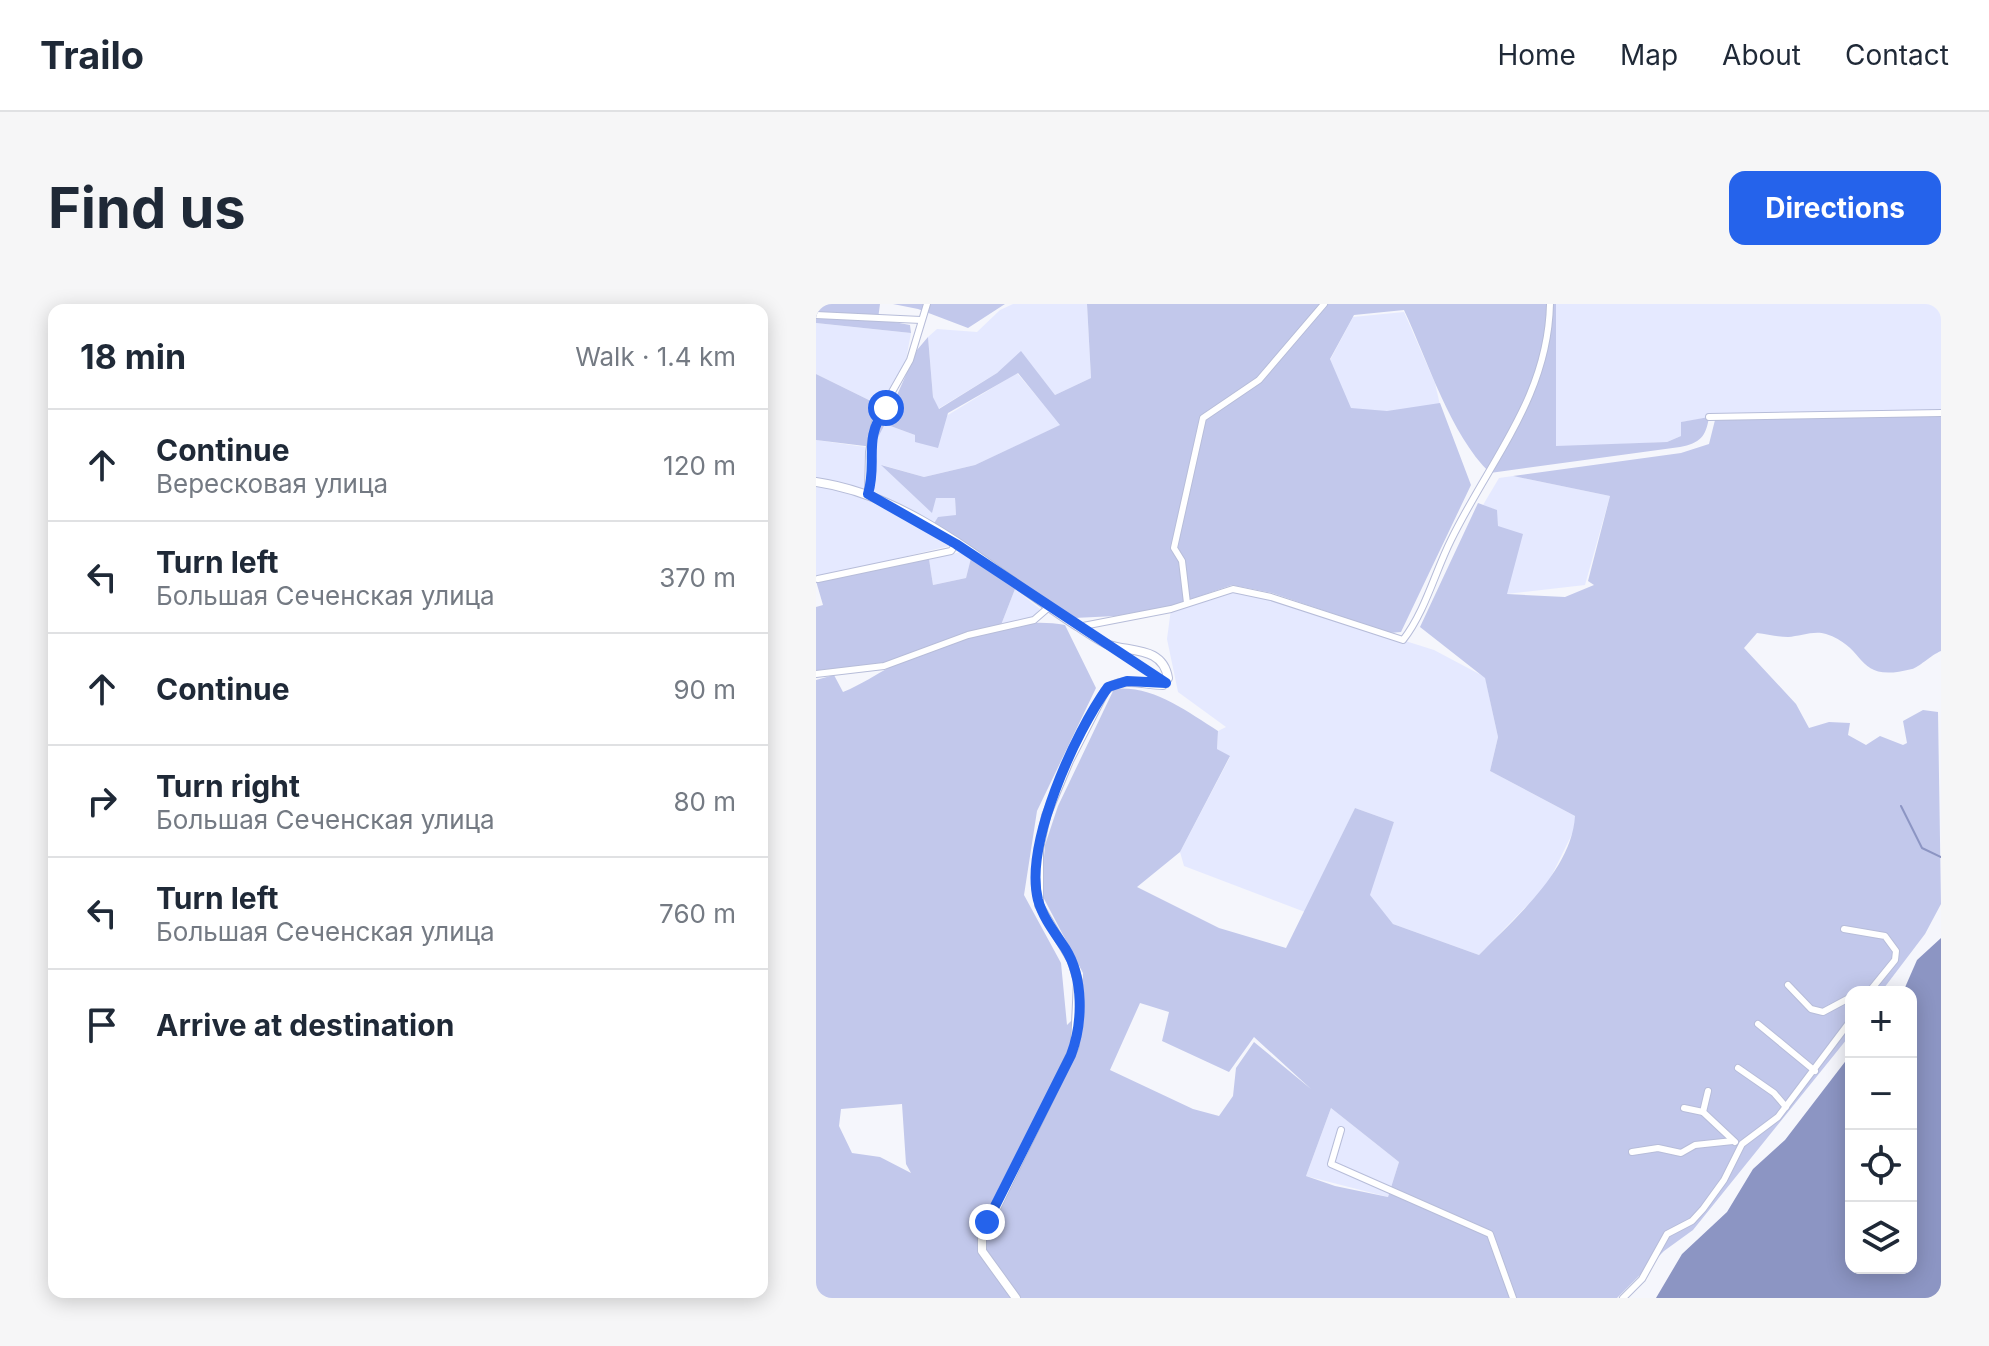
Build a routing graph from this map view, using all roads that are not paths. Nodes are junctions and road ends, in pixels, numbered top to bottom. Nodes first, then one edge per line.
1 (927, 304) edge
2 (1324, 304) edge
3 (1550, 304) edge
4 (816, 315) edge
5 (921, 320) junction
6 (1941, 413) edge
7 (1709, 417) dead end
8 (816, 482) edge
9 (868, 494) junction
10 (956, 544) junction
11 (818, 579) edge
12 (1187, 603) junction
13 (1049, 607) junction
14 (1078, 627) junction
15 (1108, 644) junction
16 (816, 674) edge
17 (1166, 683) junction
18 (1844, 929) dead end
19 (1788, 985) dead end
20 (1874, 986) edge
21 (1845, 1000) edge
22 (1758, 1024) dead end
23 (1845, 1028) edge
24 (1738, 1068) dead end
25 (1815, 1071) junction
26 (1708, 1091) dead end
27 (1786, 1107) junction
28 (1684, 1108) dead end
29 (1703, 1112) junction
30 (1341, 1130) dead end
31 (1733, 1141) junction
32 (1741, 1147) junction
33 (1632, 1152) dead end
34 (1016, 1298) edge
35 (1513, 1298) edge
36 (1623, 1298) edge

1 - 5 street
2 - 12 street
3 - 12 street
4 - 5 street
5 - 9 street
6 - 7 street
8 - 9 street
9 - 10 street
10 - 11 street
10 - 13 street
12 - 14 street
13 - 14 street
13 - 16 street
14 - 15 street
15 - 17 street
15 - 17 street
17 - 34 street
18 - 20 street
19 - 21 street
22 - 25 street
23 - 25 street
24 - 27 street
25 - 27 street
26 - 29 street
27 - 32 street
28 - 29 street
29 - 31 street
30 - 35 street
31 - 32 street
31 - 33 street
32 - 36 street

